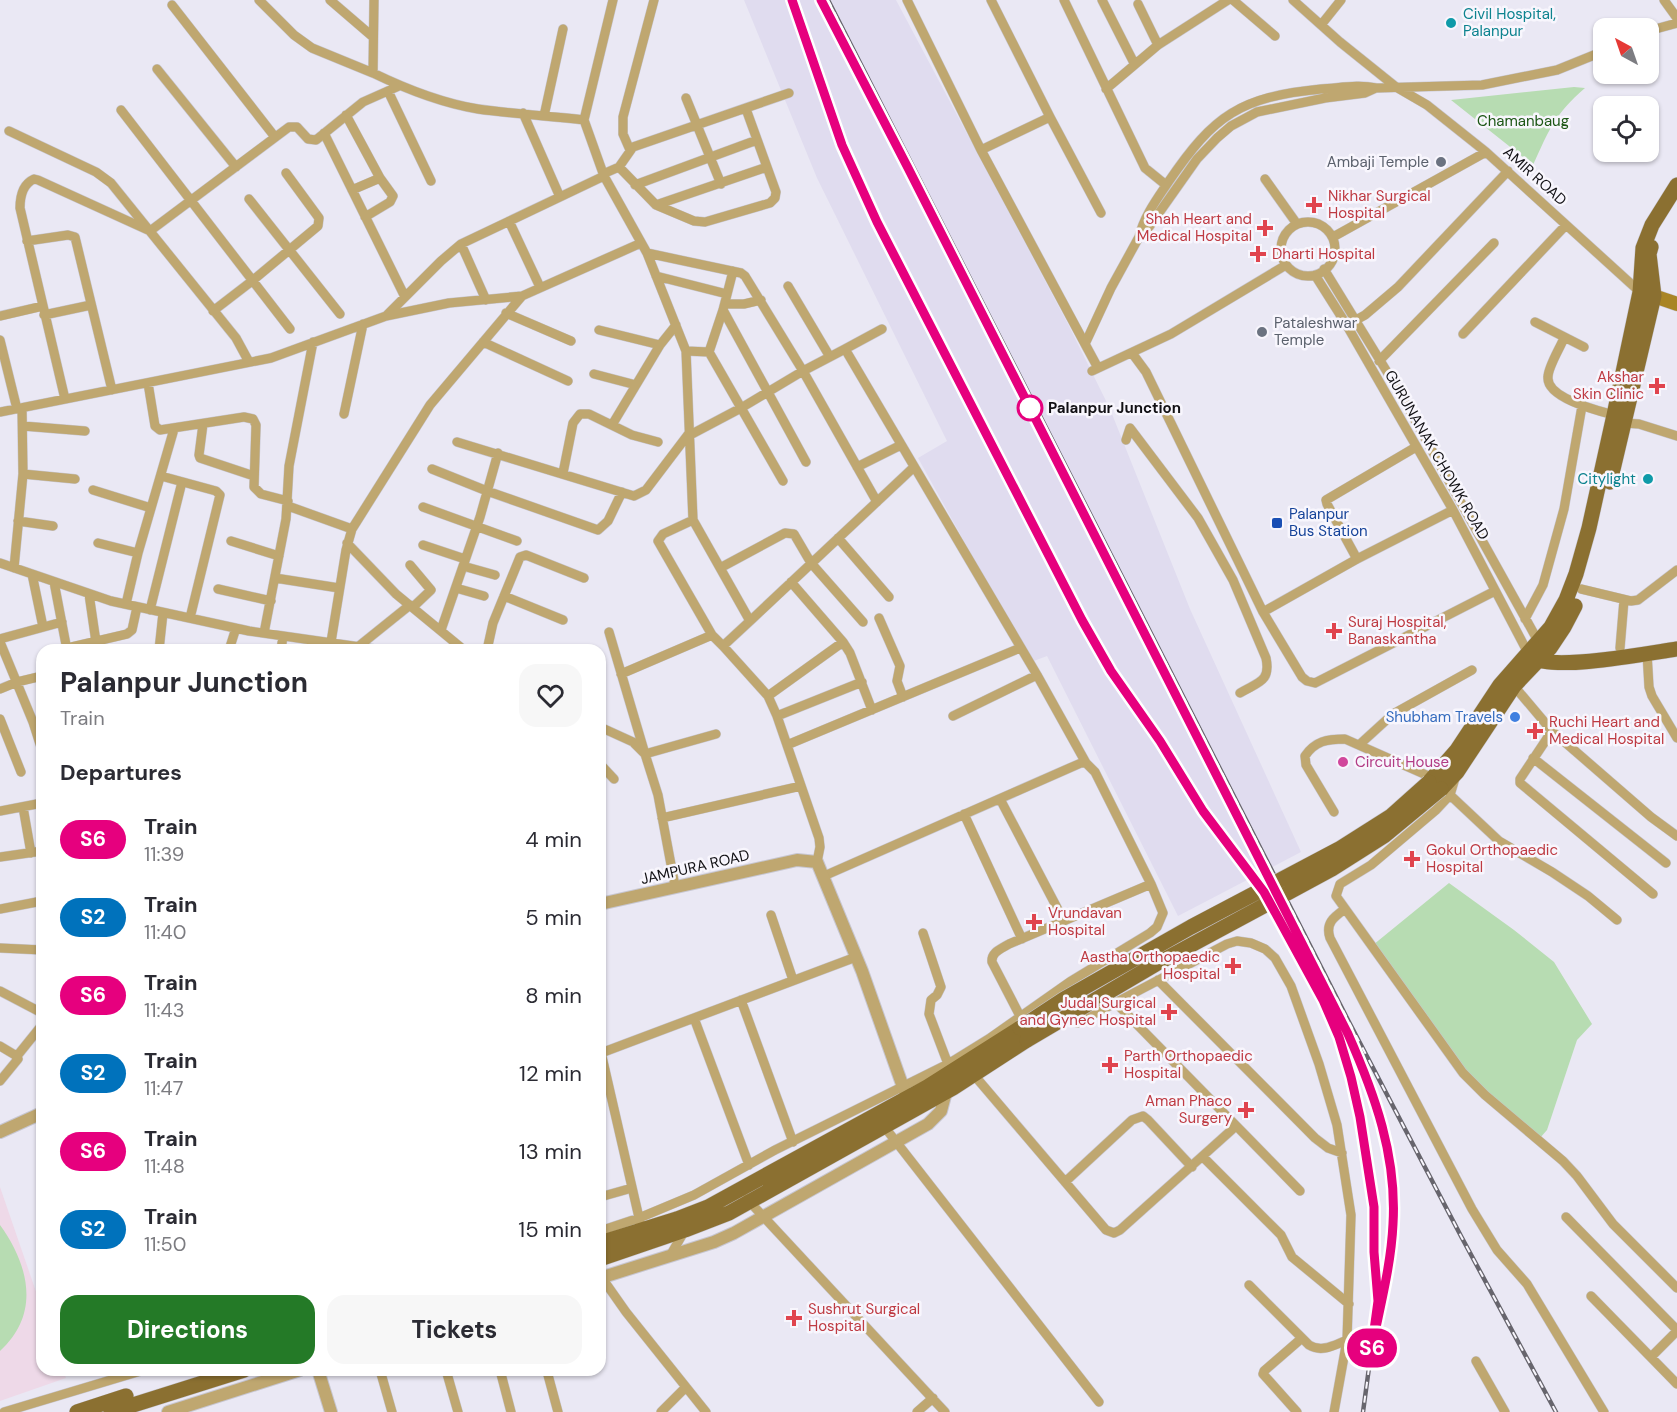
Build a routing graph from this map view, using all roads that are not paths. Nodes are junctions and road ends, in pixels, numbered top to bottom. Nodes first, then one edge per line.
1 (259, 0) edge
2 (330, 0) edge
3 (374, 0) edge
4 (614, 0) edge
5 (654, 0) edge
6 (907, 0) edge
7 (991, 0) edge
8 (1064, 0) edge
9 (1102, 0) edge
10 (1228, 0) edge
11 (1233, 0) edge
12 (1293, 0) edge
13 (1341, 0) edge
14 (1664, 0) edge
15 (1138, 4) dead end
16 (172, 5) dead end
17 (1677, 18) edge
18 (1677, 24) edge
19 (1321, 25) junction
20 (1659, 28) edge
21 (563, 29) dead end
22 (1275, 36) dead end
23 (373, 37) junction
24 (1158, 45) junction
25 (1593, 55) edge
26 (1134, 63) junction
27 (157, 69) dead end
28 (373, 73) junction
29 (399, 86) junction
30 (1376, 87) junction
31 (1396, 87) junction
32 (1106, 89) junction
33 (388, 91) junction
34 (789, 93) dead end
35 (686, 98) dead end
36 (746, 109) junction
37 (121, 110) dead end
38 (523, 113) junction
39 (346, 115) junction
40 (544, 116) junction
41 (1050, 117) junction
42 (584, 120) junction
43 (698, 125) junction
44 (9, 131) dead end
45 (324, 133) junction
46 (275, 137) junction
47 (757, 140) junction
48 (630, 150) junction
49 (981, 150) junction
50 (1486, 152) junction
51 (709, 158) junction
52 (236, 167) junction
53 (619, 168) junction
54 (767, 168) junction
55 (1508, 171) junction
56 (286, 173) dead end
57 (603, 175) junction
58 (380, 178) junction
59 (1265, 179) dead end
60 (430, 181) dead end
61 (721, 184) junction
62 (635, 185) junction
63 (1167, 185) junction
64 (1677, 185) edge
65 (352, 190) junction
66 (560, 196) junction
67 (1677, 198) edge
68 (249, 199) dead end
69 (190, 202) junction
70 (656, 206) junction
71 (1101, 213) dead end
72 (365, 217) junction
73 (508, 220) junction
74 (1297, 224) junction
75 (1566, 225) junction
76 (150, 231) junction
77 (1139, 237) junction
78 (1332, 237) junction
79 (27, 241) junction
80 (641, 243) junction
81 (1494, 243) dead end
82 (461, 244) junction
83 (291, 249) junction
84 (647, 253) junction
85 (1286, 265) junction
86 (733, 272) junction
87 (1319, 272) junction
88 (656, 276) junction
89 (252, 281) junction
90 (788, 286) dead end
91 (540, 287) junction
92 (1647, 294) junction
93 (522, 296) junction
94 (405, 297) junction
95 (486, 300) junction
96 (761, 300) junction
97 (725, 303) junction
98 (1677, 304) edge
99 (91, 306) junction
100 (43, 310) junction
101 (213, 311) junction
102 (506, 313) junction
103 (340, 314) dead end
104 (386, 315) junction
105 (0, 316) edge
106 (1356, 320) junction
107 (1535, 322) dead end
108 (363, 324) junction
109 (676, 325) junction
110 (290, 329) dead end
111 (882, 329) dead end
112 (599, 330) dead end
113 (1463, 334) dead end
114 (1564, 338) junction
115 (0, 340) edge
116 (571, 341) dead end
117 (313, 342) junction
118 (483, 342) junction
119 (1085, 344) junction
120 (660, 345) junction
121 (1584, 347) dead end
122 (845, 349) junction
123 (686, 351) junction
124 (709, 352) junction
125 (1132, 353) junction
126 (830, 357) junction
127 (1379, 361) junction
128 (249, 362) junction
129 (803, 371) junction
130 (594, 374) dead end
131 (568, 381) dead end
132 (148, 382) junction
133 (636, 385) junction
134 (112, 390) junction
135 (768, 392) junction
136 (65, 399) junction
137 (1582, 406) junction
138 (741, 408) junction
139 (19, 409) junction
140 (0, 412) edge
141 (344, 414) dead end
142 (1619, 419) junction
143 (203, 424) junction
144 (612, 425) junction
145 (23, 426) junction
146 (174, 429) junction
147 (85, 431) dead end
148 (690, 433) junction
149 (1677, 436) edge
150 (1126, 440) dead end
151 (458, 442) dead end
152 (657, 442) dead end
153 (901, 445) junction
154 (1416, 447) junction
155 (498, 453) junction
156 (806, 462) dead end
157 (857, 467) junction
158 (914, 467) junction
159 (432, 469) dead end
160 (563, 473) junction
161 (23, 474) junction
162 (161, 476) junction
163 (254, 476) junction
164 (75, 479) dead end
165 (783, 481) dead end
166 (182, 482) junction
167 (93, 490) dead end
168 (488, 491) junction
169 (622, 492) junction
170 (877, 502) junction
171 (288, 503) junction
172 (423, 507) dead end
173 (151, 508) junction
174 (1453, 510) junction
175 (693, 520) junction
176 (18, 521) junction
177 (53, 526) dead end
178 (476, 527) junction
179 (352, 529) junction
180 (838, 538) junction
181 (231, 541) dead end
182 (517, 541) dead end
183 (98, 543) dead end
184 (347, 543) junction
185 (423, 545) dead end
186 (138, 553) junction
187 (279, 556) junction
188 (1357, 559) junction
189 (464, 562) junction
190 (0, 563) edge
191 (811, 563) junction
192 (410, 565) dead end
193 (14, 568) junction
194 (720, 568) junction
195 (1677, 570) edge
196 (32, 574) junction
197 (495, 575) dead end
198 (275, 578) junction
199 (584, 578) dead end
200 (54, 582) junction
201 (791, 582) junction
202 (339, 588) junction
203 (456, 588) junction
204 (218, 589) dead end
205 (1581, 589) junction
206 (1495, 591) junction
207 (89, 594) junction
208 (484, 596) dead end
209 (504, 596) junction
210 (889, 597) dead end
211 (1624, 600) junction
212 (271, 601) junction
213 (126, 604) junction
214 (412, 606) junction
215 (137, 607) junction
216 (150, 610) junction
217 (1263, 612) junction
218 (163, 613) junction
219 (190, 618) junction
220 (879, 618) dead end
221 (1525, 619) junction
222 (563, 620) dead end
223 (750, 621) junction
224 (62, 622) junction
225 (863, 622) dead end
226 (43, 627) junction
227 (236, 628) junction
228 (441, 630) junction
229 (609, 632) dead end
230 (264, 633) junction
231 (712, 635) junction
232 (283, 636) junction
233 (0, 641) edge
234 (96, 642) junction
235 (843, 642) junction
236 (1677, 642) edge
237 (66, 644) edge
238 (88, 644) edge
239 (160, 644) edge
240 (232, 644) edge
241 (282, 644) edge
242 (323, 644) edge
243 (328, 644) edge
244 (361, 644) edge
245 (457, 644) edge
246 (488, 644) edge
247 (723, 646) junction
248 (1020, 648) junction
249 (1620, 648) junction
250 (1677, 649) edge
251 (1538, 651) junction
252 (1647, 653) junction
253 (1472, 670) dead end
254 (621, 674) junction
255 (1037, 675) junction
256 (36, 677) edge
257 (17, 682) junction
258 (862, 682) junction
259 (1514, 686) junction
260 (0, 689) edge
261 (1240, 693) dead end
262 (768, 696) junction
263 (903, 697) junction
264 (872, 710) junction
265 (777, 716) junction
266 (953, 716) dead end
267 (0, 719) edge
268 (36, 722) edge
269 (606, 731) edge
270 (1552, 731) junction
271 (716, 734) dead end
272 (1677, 738) edge
273 (787, 745) junction
274 (1359, 745) junction
275 (645, 754) junction
276 (1533, 758) junction
277 (1086, 763) junction
278 (606, 770) edge
279 (21, 772) dead end
280 (614, 779) dead end
281 (801, 786) junction
282 (1438, 786) junction
283 (1000, 799) junction
284 (36, 804) edge
285 (23, 807) junction
286 (0, 811) edge
287 (1334, 812) dead end
288 (964, 814) junction
289 (662, 818) junction
290 (1677, 836) edge
291 (36, 852) edge
292 (31, 853) junction
293 (0, 857) edge
294 (817, 862) junction
295 (1666, 863) dead end
296 (824, 876) junction
297 (1151, 884) junction
298 (675, 886) junction
299 (1653, 894) dead end
300 (36, 902) edge
301 (606, 903) edge
302 (0, 909) edge
303 (1345, 909) junction
304 (771, 915) dead end
305 (1617, 920) dead end
306 (1064, 921) junction
307 (923, 933) dead end
308 (1022, 939) junction
309 (0, 948) edge
310 (36, 951) edge
311 (856, 957) junction
312 (793, 980) junction
313 (1158, 981) junction
314 (0, 991) edge
315 (741, 1000) junction
316 (1116, 1003) junction
317 (36, 1010) edge
318 (694, 1018) junction
319 (1077, 1023) dead end
320 (1023, 1028) junction
321 (36, 1032) edge
322 (0, 1046) edge
323 (606, 1048) edge
324 (17, 1056) junction
325 (948, 1064) junction
326 (606, 1072) edge
327 (974, 1075) junction
328 (0, 1081) edge
329 (946, 1092) junction
330 (909, 1098) junction
331 (36, 1116) edge
332 (880, 1121) junction
333 (1236, 1126) junction
334 (0, 1132) edge
335 (793, 1142) junction
336 (897, 1143) junction
337 (1342, 1153) junction
338 (1203, 1157) junction
339 (749, 1165) junction
340 (1192, 1167) junction
341 (1065, 1182) junction
342 (632, 1188) junction
343 (1300, 1191) dead end
344 (606, 1195) edge
345 (745, 1195) junction
346 (763, 1217) junction
347 (1566, 1217) dead end
348 (641, 1224) junction
349 (606, 1230) edge
350 (685, 1230) junction
351 (606, 1240) edge
352 (670, 1256) junction
353 (606, 1257) edge
354 (606, 1275) edge
355 (606, 1285) edge
356 (1249, 1285) dead end
357 (1677, 1288) edge
358 (1591, 1296) dead end
359 (1349, 1304) junction
360 (1677, 1330) edge
361 (1302, 1338) junction
362 (1347, 1340) junction
363 (1651, 1357) junction
364 (1476, 1361) dead end
365 (124, 1376) edge
366 (190, 1376) edge
367 (225, 1376) edge
368 (281, 1376) edge
369 (320, 1376) edge
370 (382, 1376) edge
371 (448, 1376) edge
372 (502, 1376) edge
373 (548, 1376) edge
374 (1677, 1384) edge
375 (686, 1387) junction
376 (933, 1398) junction
377 (1099, 1402) dead end
378 (4, 1412) edge
379 (78, 1412) edge
380 (111, 1412) edge
381 (168, 1412) edge
382 (331, 1412) edge
383 (392, 1412) edge
384 (458, 1412) edge
385 (511, 1412) edge
386 (558, 1412) edge
387 (661, 1412) edge
388 (706, 1412) edge
389 (917, 1412) edge
390 (945, 1412) edge
391 (1297, 1412) edge
392 (1334, 1412) edge
393 (1505, 1412) edge
394 (1604, 1412) edge

1 - 28 street
2 - 23 street
3 - 23 street
4 - 42 street
5 - 48 street
6 - 49 street
7 - 41 street
8 - 32 street
9 - 26 street
10 - 24 street
11 - 22 street
12 - 19 street, AMIR ROAD
13 - 19 street
14 - 17 street
15 - 24 street
16 - 46 street
18 - 20 street
19 - 31 street, AMIR ROAD
21 - 40 street
23 - 28 street
24 - 26 street
25 - 31 street
26 - 32 street
27 - 52 street
28 - 29 street
29 - 33 street
29 - 38 street
30 - 31 street
30 - 63 street
30 - 77 street
31 - 50 street, AMIR ROAD
32 - 63 street
33 - 39 street
33 - 60 street
34 - 36 street
35 - 43 street
36 - 43 street
36 - 47 street
37 - 69 street
38 - 40 street
38 - 66 street
39 - 45 street
39 - 58 street
40 - 42 street
41 - 49 street
41 - 71 street
42 - 57 street
43 - 48 street
43 - 51 street
44 - 76 street
45 - 46 street
45 - 65 street
46 - 52 street
47 - 51 street
47 - 54 street
48 - 53 street
49 - 119 street
50 - 55 street, AMIR ROAD
50 - 78 street
51 - 61 street
51 - 62 street
52 - 69 street
53 - 57 street
53 - 62 street
54 - 61 street
54 - 70 street
55 - 75 street, AMIR ROAD
55 - 106 street
56 - 83 street
57 - 66 street
57 - 80 street
58 - 65 street
58 - 72 street
59 - 74 street
61 - 70 street
62 - 70 street
63 - 77 street
64 - 92 main road
65 - 72 street
66 - 73 street
67 - 92 main road
68 - 83 street
69 - 76 street
69 - 89 street
72 - 94 street
73 - 82 street
73 - 91 street
74 - 78 street
74 - 85 street
75 - 92 street, AMIR ROAD
75 - 113 street
76 - 79 street
76 - 101 street
77 - 119 street
78 - 87 street
79 - 99 street
79 - 100 street
80 - 84 street
80 - 91 street
81 - 127 street
82 - 94 street
82 - 95 street
83 - 89 street
83 - 103 street
84 - 86 street
84 - 88 street
85 - 87 street
85 - 125 street
86 - 96 street
86 - 97 street
87 - 106 street
87 - 154 street, GURUNANAK CHOWK ROAD
88 - 97 street
88 - 109 street
89 - 101 street
89 - 110 street
90 - 126 street
91 - 93 street
92 - 98 main road
92 - 142 main road
93 - 95 street
93 - 102 street
94 - 104 street
95 - 104 street
96 - 97 street
96 - 129 street
97 - 124 street
97 - 135 street
99 - 100 street
99 - 134 street
100 - 105 street
100 - 136 street
101 - 128 street
102 - 116 street
102 - 118 street
104 - 108 street
106 - 127 street
107 - 114 street
108 - 117 street
108 - 141 street
109 - 120 street
109 - 123 street
111 - 122 street
112 - 120 street
114 - 121 street
114 - 137 street
115 - 139 street
117 - 128 street
117 - 171 street
118 - 131 street
118 - 179 street
119 - 125 street
120 - 133 street
122 - 126 street
122 - 153 street
123 - 124 street
123 - 148 street
124 - 138 street
125 - 217 street
126 - 129 street
127 - 221 street
128 - 132 street
129 - 135 street
129 - 157 street
130 - 133 street
132 - 134 street
132 - 146 street
133 - 144 street
134 - 136 street
135 - 138 street
135 - 156 street
136 - 139 street
137 - 142 street
137 - 221 street
138 - 148 street
138 - 165 street
139 - 140 street
139 - 145 street
142 - 149 street
142 - 205 main road
142 - 251 main road
143 - 146 street
143 - 163 street
143 - 163 street
144 - 152 street
144 - 160 street
145 - 147 street
145 - 161 street
146 - 162 street
148 - 169 street
148 - 175 street
150 - 261 street
151 - 155 street
153 - 157 street
153 - 158 street
154 - 174 street, GURUNANAK CHOWK ROAD
154 - 188 street
155 - 160 street
155 - 168 street
157 - 170 street
158 - 170 street
158 - 248 street
159 - 168 street
160 - 169 street
161 - 164 street
161 - 176 street
162 - 166 street
162 - 173 street
163 - 171 street
166 - 216 street
166 - 219 street
167 - 173 street
168 - 169 street
168 - 178 street
170 - 180 street
171 - 179 street
171 - 187 street
172 - 178 street
173 - 186 street
174 - 188 street
174 - 206 street, GURUNANAK CHOWK ROAD
175 - 194 street
175 - 231 street
176 - 177 street
176 - 193 street
178 - 182 street
178 - 189 street
179 - 184 street
180 - 191 street
180 - 210 street
181 - 187 street
183 - 186 street
184 - 202 street
184 - 214 street
185 - 189 street
186 - 213 street
187 - 198 street
188 - 217 street
189 - 197 street
189 - 203 street
190 - 193 street
191 - 194 street
191 - 201 street
191 - 225 street
192 - 214 street
193 - 196 street
194 - 223 street
195 - 211 street
196 - 200 street
196 - 226 street
198 - 202 street
198 - 212 street
199 - 209 street
200 - 207 street
200 - 224 street
201 - 223 street
201 - 235 street
202 - 243 street
203 - 208 street
203 - 228 street
204 - 212 street
205 - 211 street
205 - 251 main road
206 - 217 street
206 - 251 street, GURUNANAK CHOWK ROAD
207 - 213 street
207 - 234 street
209 - 222 street
209 - 246 street
211 - 249 street
212 - 230 street
213 - 215 street
214 - 228 street
214 - 244 street
215 - 216 street
215 - 234 street
216 - 218 street
218 - 219 street
218 - 239 street
219 - 227 street
220 - 263 street
221 - 251 street
223 - 247 street
224 - 226 street
224 - 237 street
226 - 233 street
227 - 230 street
227 - 240 street
228 - 245 street
229 - 254 street
230 - 232 street
231 - 247 street
231 - 254 street
232 - 241 street
232 - 242 street
233 - 257 street
234 - 238 street
235 - 258 street
235 - 262 street
236 - 249 main road
247 - 262 street
248 - 255 street
248 - 263 street
249 - 251 main road
250 - 252 main road
251 - 252 main road
251 - 259 main road
251 - 282 main road
252 - 272 street
253 - 274 street
254 - 275 street
255 - 266 street
255 - 277 street
256 - 257 street
257 - 260 street
257 - 268 street
258 - 264 street
258 - 265 street
259 - 270 street
259 - 282 main road
262 - 265 street
263 - 264 street
264 - 273 street
265 - 273 street
267 - 279 street
269 - 275 street
270 - 276 street
270 - 290 street
271 - 275 street
273 - 281 street
274 - 282 street
274 - 287 street
275 - 289 street
276 - 295 street
276 - 299 street
277 - 283 street
277 - 297 street
278 - 280 street
281 - 289 street
281 - 294 street
282 - 303 street
282 - 305 street
282 - 320 main road, bridge
283 - 288 street
283 - 306 street
284 - 285 street
285 - 286 street
285 - 292 street
288 - 296 street
288 - 308 street
289 - 298 street
291 - 292 street
292 - 293 street
294 - 296 street
294 - 298 street, JAMPURA ROAD
296 - 311 street
297 - 306 street
297 - 320 street
298 - 301 street, JAMPURA ROAD
300 - 302 street
303 - 357 street
303 - 394 street
304 - 312 street
306 - 308 street
307 - 325 street
308 - 320 street
309 - 310 street
311 - 312 street
311 - 330 street
312 - 315 street
313 - 316 street
313 - 337 street
313 - 337 street
314 - 317 street
315 - 318 street
315 - 335 street
316 - 319 street
316 - 333 street
318 - 323 street
318 - 339 street
320 - 325 street
320 - 327 main road
320 - 330 main road
321 - 324 street
322 - 324 street
324 - 328 street
325 - 330 street
326 - 342 street
327 - 329 main road
327 - 341 street
329 - 330 main road
329 - 336 street
330 - 332 main road
330 - 335 street
331 - 334 street
332 - 336 street
332 - 345 main road
333 - 338 street
333 - 343 street
335 - 339 street
336 - 346 street
336 - 377 street
337 - 359 street
338 - 340 street
338 - 359 street
339 - 348 street
340 - 341 street
340 - 341 street
342 - 344 street
342 - 348 street
345 - 346 street
345 - 348 main road
345 - 350 main road
346 - 352 street
346 - 376 street
347 - 360 street
348 - 349 street
348 - 351 main road
350 - 352 street
350 - 353 main road
352 - 354 street
355 - 375 street
356 - 361 street
358 - 363 street
359 - 362 street
360 - 363 street
361 - 362 street
361 - 391 street
362 - 392 street
363 - 374 street
364 - 393 street
365 - 378 street
366 - 379 main road
367 - 380 main road
368 - 381 street
369 - 382 street
370 - 383 street
371 - 384 street
372 - 385 street
373 - 386 street
375 - 387 street
375 - 388 street
376 - 389 street
376 - 390 street

